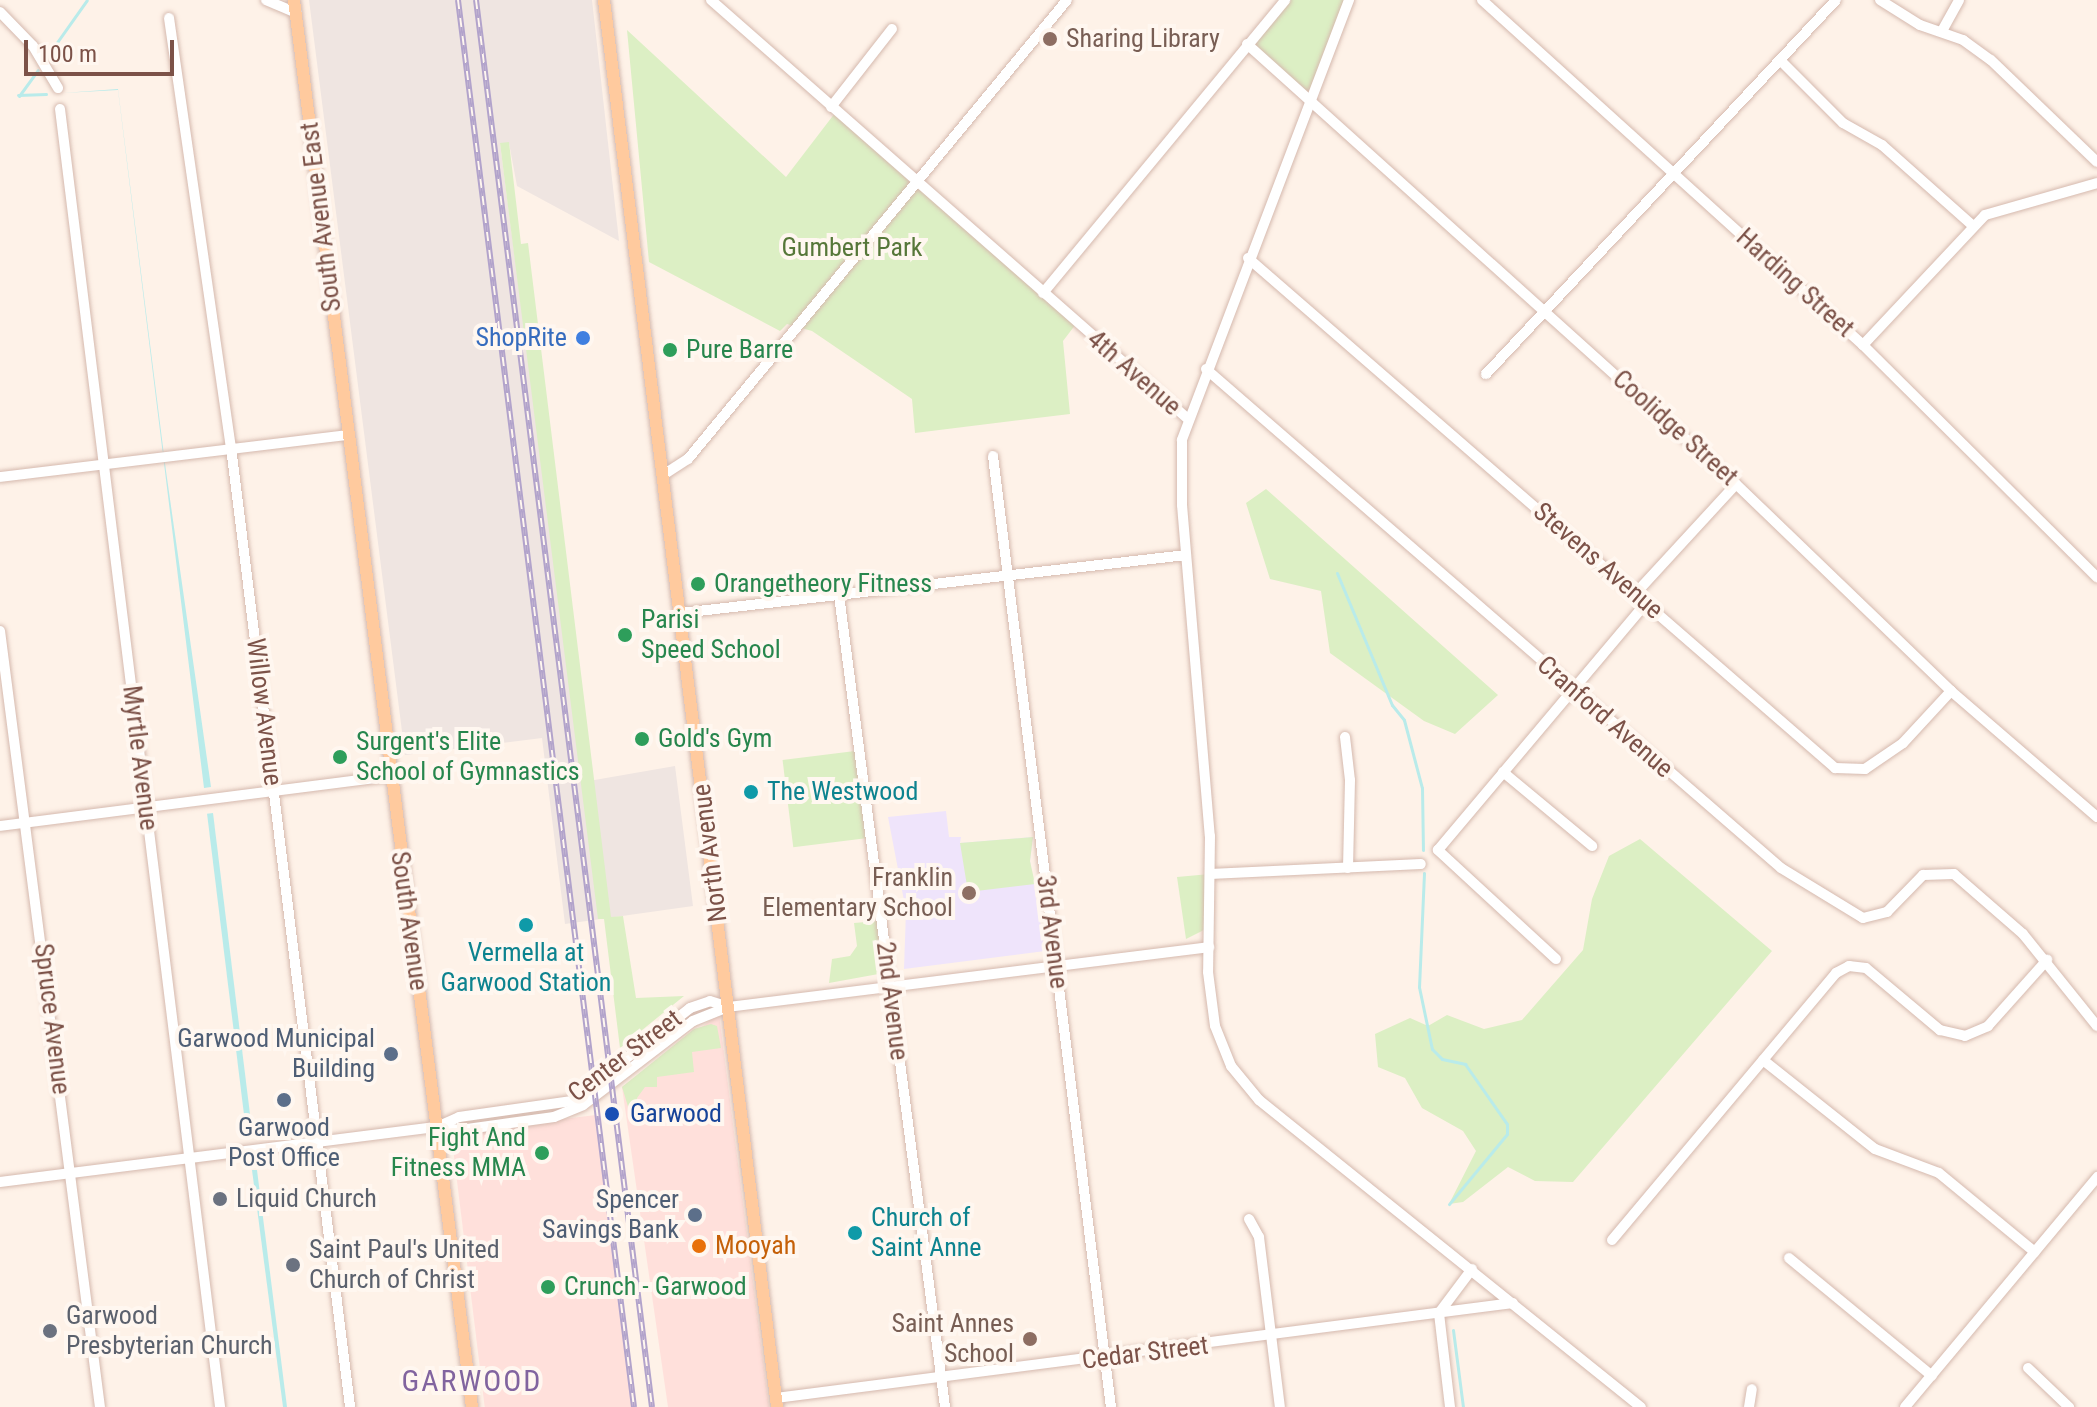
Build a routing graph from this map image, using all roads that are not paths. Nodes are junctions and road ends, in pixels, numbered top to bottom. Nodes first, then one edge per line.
1 (266, 0) edge
2 (604, 0) edge
3 (711, 0) edge
4 (1067, 0) edge
5 (1285, 0) edge
6 (1349, 0) edge
7 (1482, 0) edge
8 (1836, 0) edge
9 (1880, 0) edge
10 (1959, 0) edge
11 (295, 6) edge
12 (0, 12) edge
13 (169, 18) dead end
14 (892, 29) dead end
15 (1942, 31) junction
16 (1247, 44) junction
17 (1780, 60) junction
18 (58, 88) dead end
19 (1310, 97) junction
20 (831, 107) junction
21 (60, 109) dead end
22 (2097, 162) edge
23 (1675, 174) junction
24 (916, 183) junction
25 (2097, 183) edge
26 (1972, 225) junction
27 (1248, 258) junction
28 (1043, 293) junction
29 (1547, 312) junction
30 (1863, 345) junction
31 (1206, 369) junction
32 (1486, 374) dead end
33 (1187, 418) junction
34 (347, 435) junction
35 (231, 447) junction
36 (993, 456) dead end
37 (102, 463) junction
38 (663, 475) junction
39 (0, 477) edge
40 (1736, 484) junction
41 (1186, 555) junction
42 (1008, 575) junction
43 (2097, 577) edge
44 (1635, 594) junction
45 (839, 595) junction
46 (1646, 603) junction
47 (681, 613) junction
48 (0, 631) edge
49 (1572, 689) junction
50 (1951, 691) junction
51 (1345, 737) dead end
52 (1503, 772) junction
53 (388, 776) junction
54 (274, 791) junction
55 (146, 807) junction
56 (2097, 817) edge
57 (26, 822) junction
58 (0, 826) edge
59 (1592, 846) dead end
60 (1421, 864) dead end
61 (1348, 868) junction
62 (1210, 874) junction
63 (1209, 947) junction
64 (1556, 959) dead end
65 (2047, 960) junction
66 (1057, 967) junction
67 (890, 989) junction
68 (728, 1007) junction
69 (2097, 1026) edge
70 (1763, 1060) junction
71 (438, 1127) junction
72 (317, 1141) junction
73 (189, 1159) junction
74 (71, 1172) junction
75 (2097, 1177) edge
76 (0, 1182) edge
77 (1249, 1219) dead end
78 (1612, 1240) dead end
79 (2035, 1252) junction
80 (1789, 1258) dead end
81 (1472, 1269) junction
82 (1513, 1303) junction
83 (1439, 1313) junction
84 (1271, 1338) junction
85 (1105, 1358) junction
86 (2028, 1368) dead end
87 (1932, 1376) junction
88 (941, 1379) junction
89 (1752, 1389) dead end
90 (777, 1402) edge
91 (100, 1407) edge
92 (220, 1407) edge
93 (350, 1407) edge
94 (472, 1407) edge
95 (945, 1407) edge
96 (1111, 1407) edge
97 (1280, 1407) edge
98 (1450, 1407) edge
99 (1641, 1407) edge
100 (1749, 1407) edge
101 (1905, 1407) edge
102 (2069, 1407) edge

1 - 11 street
2 - 38 main road, North Avenue
3 - 20 street, 4th Avenue
4 - 24 street
5 - 16 street
6 - 19 street
7 - 23 street, Harding Street
8 - 17 street
9 - 15 street
10 - 15 street
11 - 34 main road, South Avenue East
12 - 18 street
13 - 35 street, Willow Avenue
14 - 20 street
15 - 22 street
16 - 19 street, Coolidge Street
16 - 28 street
17 - 23 street
17 - 26 street
19 - 27 street
19 - 29 street, Coolidge Street
20 - 24 street, 4th Avenue
21 - 37 street, Myrtle Avenue
23 - 29 street
23 - 30 street, Harding Street
24 - 28 street, 4th Avenue
24 - 38 street
25 - 26 street
26 - 30 street
27 - 31 street
27 - 44 street, Stevens Avenue
28 - 33 street, 4th Avenue
29 - 32 street
29 - 40 street, Coolidge Street
30 - 43 street, Harding Street
31 - 33 street
31 - 49 street, Cranford Avenue
33 - 41 street, 4th Avenue
34 - 35 street
34 - 53 main road, South Avenue
35 - 37 street
35 - 54 street, Willow Avenue
36 - 42 street, 3rd Avenue
37 - 39 street
37 - 55 street, Myrtle Avenue
38 - 47 main road, North Avenue
40 - 44 street
40 - 50 street, Coolidge Street
41 - 42 street
41 - 62 street, 4th Avenue
42 - 45 street
42 - 66 street, 3rd Avenue
44 - 46 street, Stevens Avenue
45 - 47 street
45 - 67 street, 2nd Avenue
46 - 49 street
46 - 50 street, Stevens Avenue
47 - 68 main road, North Avenue
48 - 57 street, Spruce Avenue
49 - 52 street
49 - 65 street, Cranford Avenue
50 - 56 street, Coolidge Street
51 - 61 street
52 - 59 street
52 - 64 street
53 - 54 street
53 - 71 main road, South Avenue
54 - 55 street
54 - 72 street, Willow Avenue
55 - 57 street
55 - 73 street, Myrtle Avenue
57 - 58 street
57 - 74 street, Spruce Avenue
60 - 61 street
61 - 62 street
62 - 63 street, 4th Avenue
63 - 66 street, Center Street
63 - 81 street, 4th Avenue
65 - 69 street
65 - 70 street
66 - 67 street, Center Street
66 - 85 street, 3rd Avenue
67 - 68 street, Center Street
67 - 88 street, 2nd Avenue
68 - 71 street, Center Street
68 - 90 main road, North Avenue
70 - 78 street
70 - 79 street
71 - 72 street, Center Street
71 - 94 main road, South Avenue
72 - 73 street, Center Street
72 - 93 street, Willow Avenue
73 - 74 street, Center Street
73 - 92 street, Myrtle Avenue
74 - 76 street, Center Street
74 - 91 street, Spruce Avenue
75 - 79 street
77 - 84 street
79 - 87 street
80 - 87 street
81 - 82 street
81 - 83 street
82 - 83 street, Cedar Street
82 - 99 street
83 - 84 street, Cedar Street
83 - 98 street
84 - 85 street, Cedar Street
84 - 97 street
85 - 88 street, Cedar Street
85 - 96 street, 3rd Avenue
86 - 102 street
87 - 101 street
88 - 90 street, Cedar Street
88 - 95 street, 2nd Avenue
89 - 100 street

